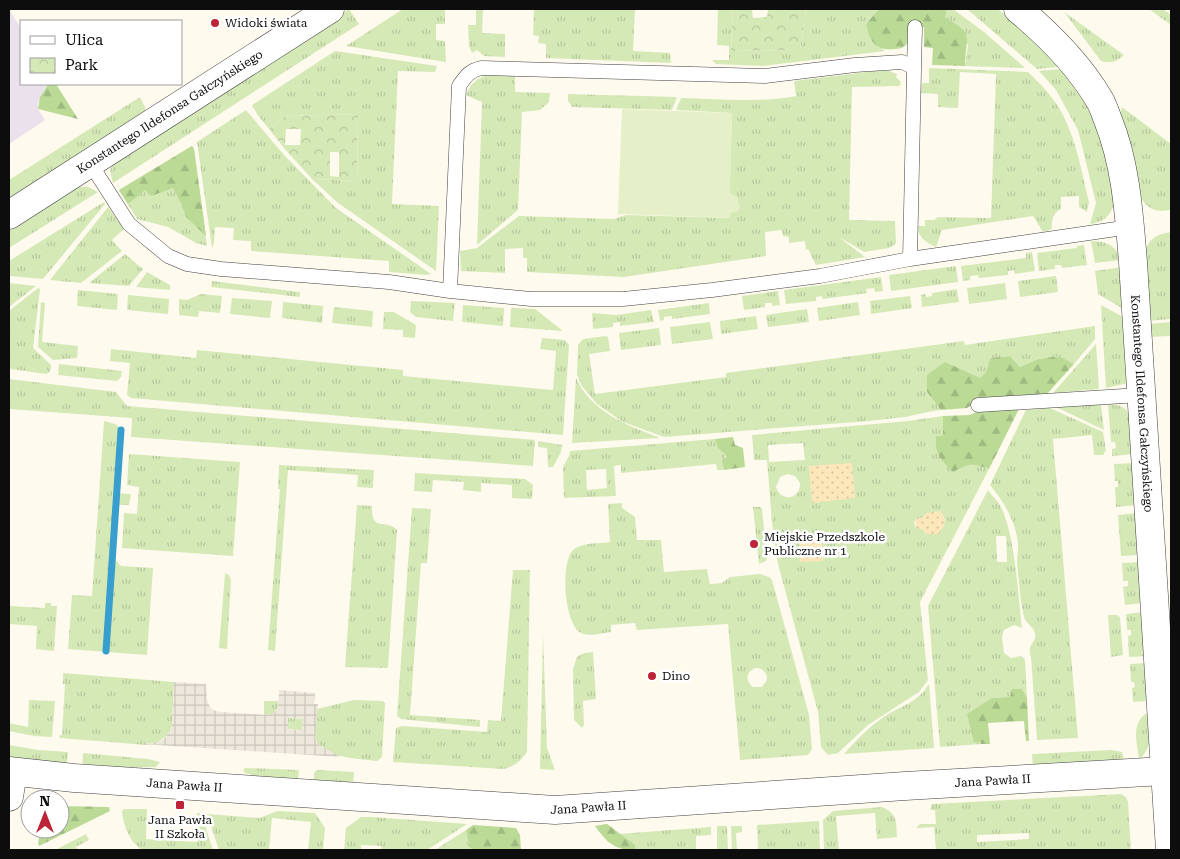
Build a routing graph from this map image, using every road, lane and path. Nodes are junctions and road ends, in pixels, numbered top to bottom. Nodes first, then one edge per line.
1 (330, 9) edge
2 (1018, 9) edge
3 (915, 26) dead end
4 (914, 71) junction
5 (90, 163) junction
6 (9, 215) edge
7 (1130, 227) junction
8 (910, 259) junction
9 (450, 291) junction
10 (1140, 395) junction
11 (978, 405) dead end
12 (1164, 771) junction
13 (10, 780) edge
14 (1170, 840) edge

1 - 5 street, Konstantego Ildefonsa Gałczyńskiego
2 - 7 street, Konstantego Ildefonsa Gałczyńskiego
3 - 4 lane
4 - 8 lane
4 - 9 lane
5 - 6 street, Konstantego Ildefonsa Gałczyńskiego
5 - 9 lane
7 - 8 lane
7 - 10 street, Konstantego Ildefonsa Gałczyńskiego
8 - 9 lane
10 - 11 lane
10 - 12 street, Konstantego Ildefonsa Gałczyńskiego
12 - 13 street, Jana Pawła II
12 - 14 street, Konstantego Ildefonsa Gałczyńskiego

